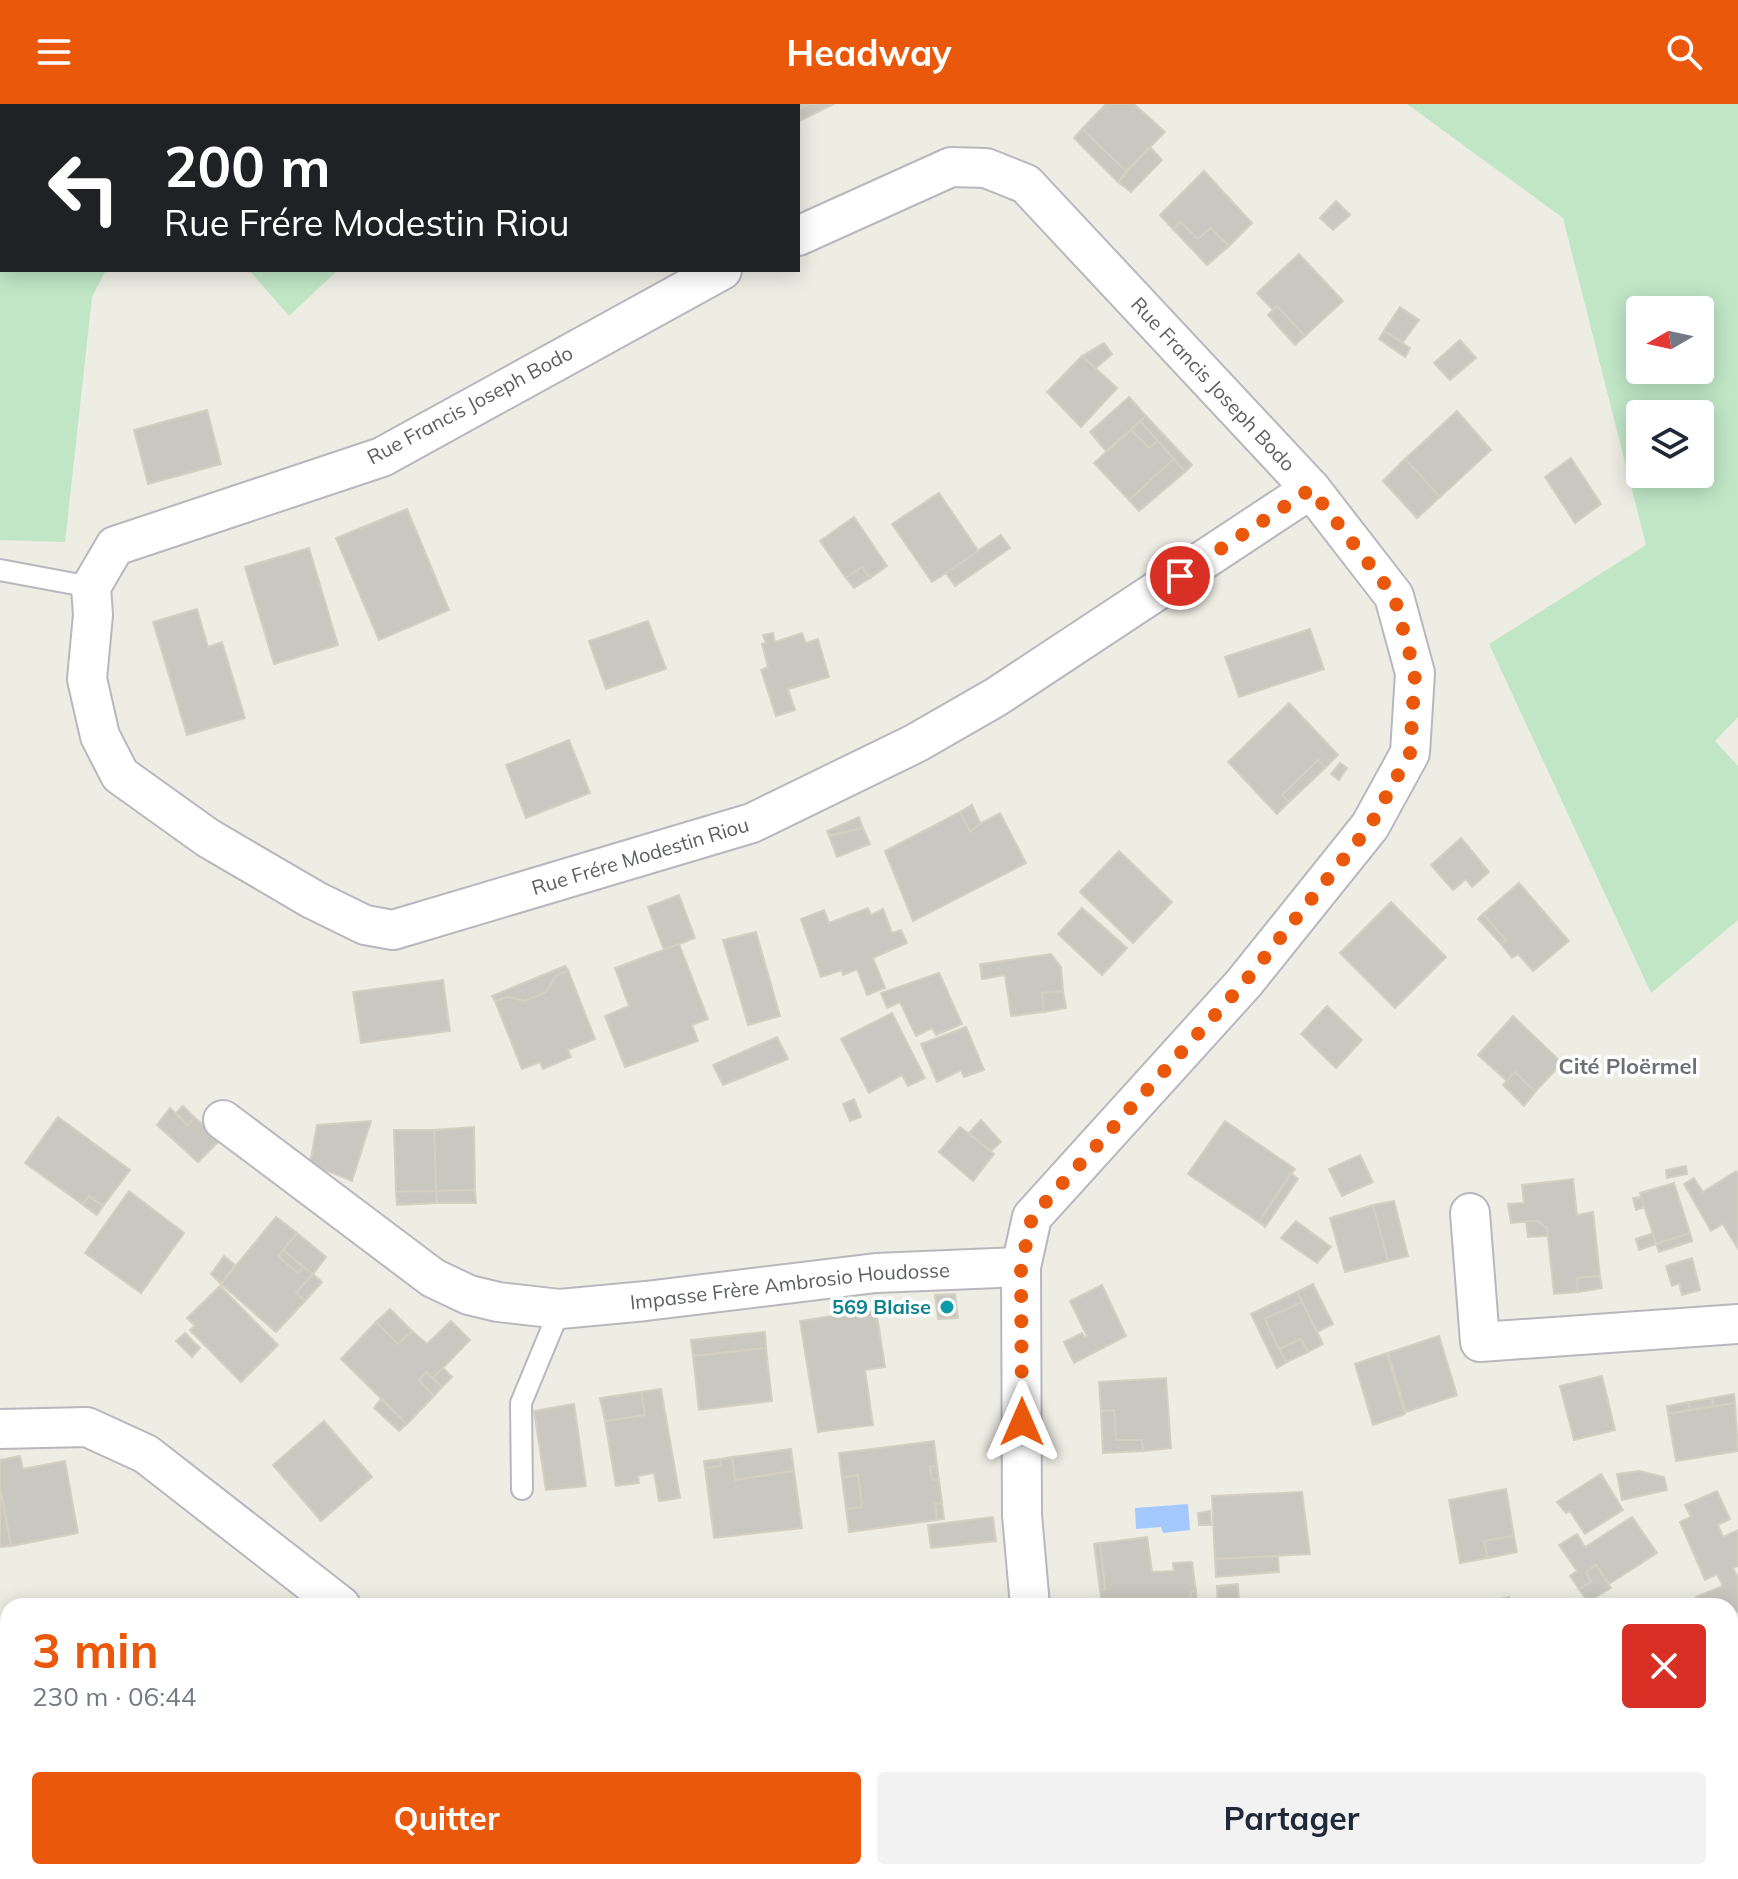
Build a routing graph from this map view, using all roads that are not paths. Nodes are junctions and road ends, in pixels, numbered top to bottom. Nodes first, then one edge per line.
1 (800, 235) edge
2 (718, 272) edge
3 (1311, 489) junction
4 (0, 570) edge
5 (91, 587) junction
6 (223, 1120) dead end
7 (1470, 1213) dead end
8 (1021, 1267) junction
9 (560, 1309) junction
10 (1738, 1324) edge
11 (0, 1429) edge
12 (522, 1489) dead end
13 (331, 1598) edge
14 (1029, 1598) edge

1 - 3 street, Rue Francis Joseph Bodo
2 - 5 street, Rue Francis Joseph Bodo
3 - 5 street, Rue Frére Modestin Riou
3 - 8 street, Rue Francis Joseph Bodo
4 - 5 lane
6 - 9 street, Impasse Frère Ambrosio Houdosse
7 - 10 street
8 - 9 street, Impasse Frère Ambrosio Houdosse
8 - 14 street, Rue Francis Joseph Bodo
9 - 12 lane
11 - 13 street

